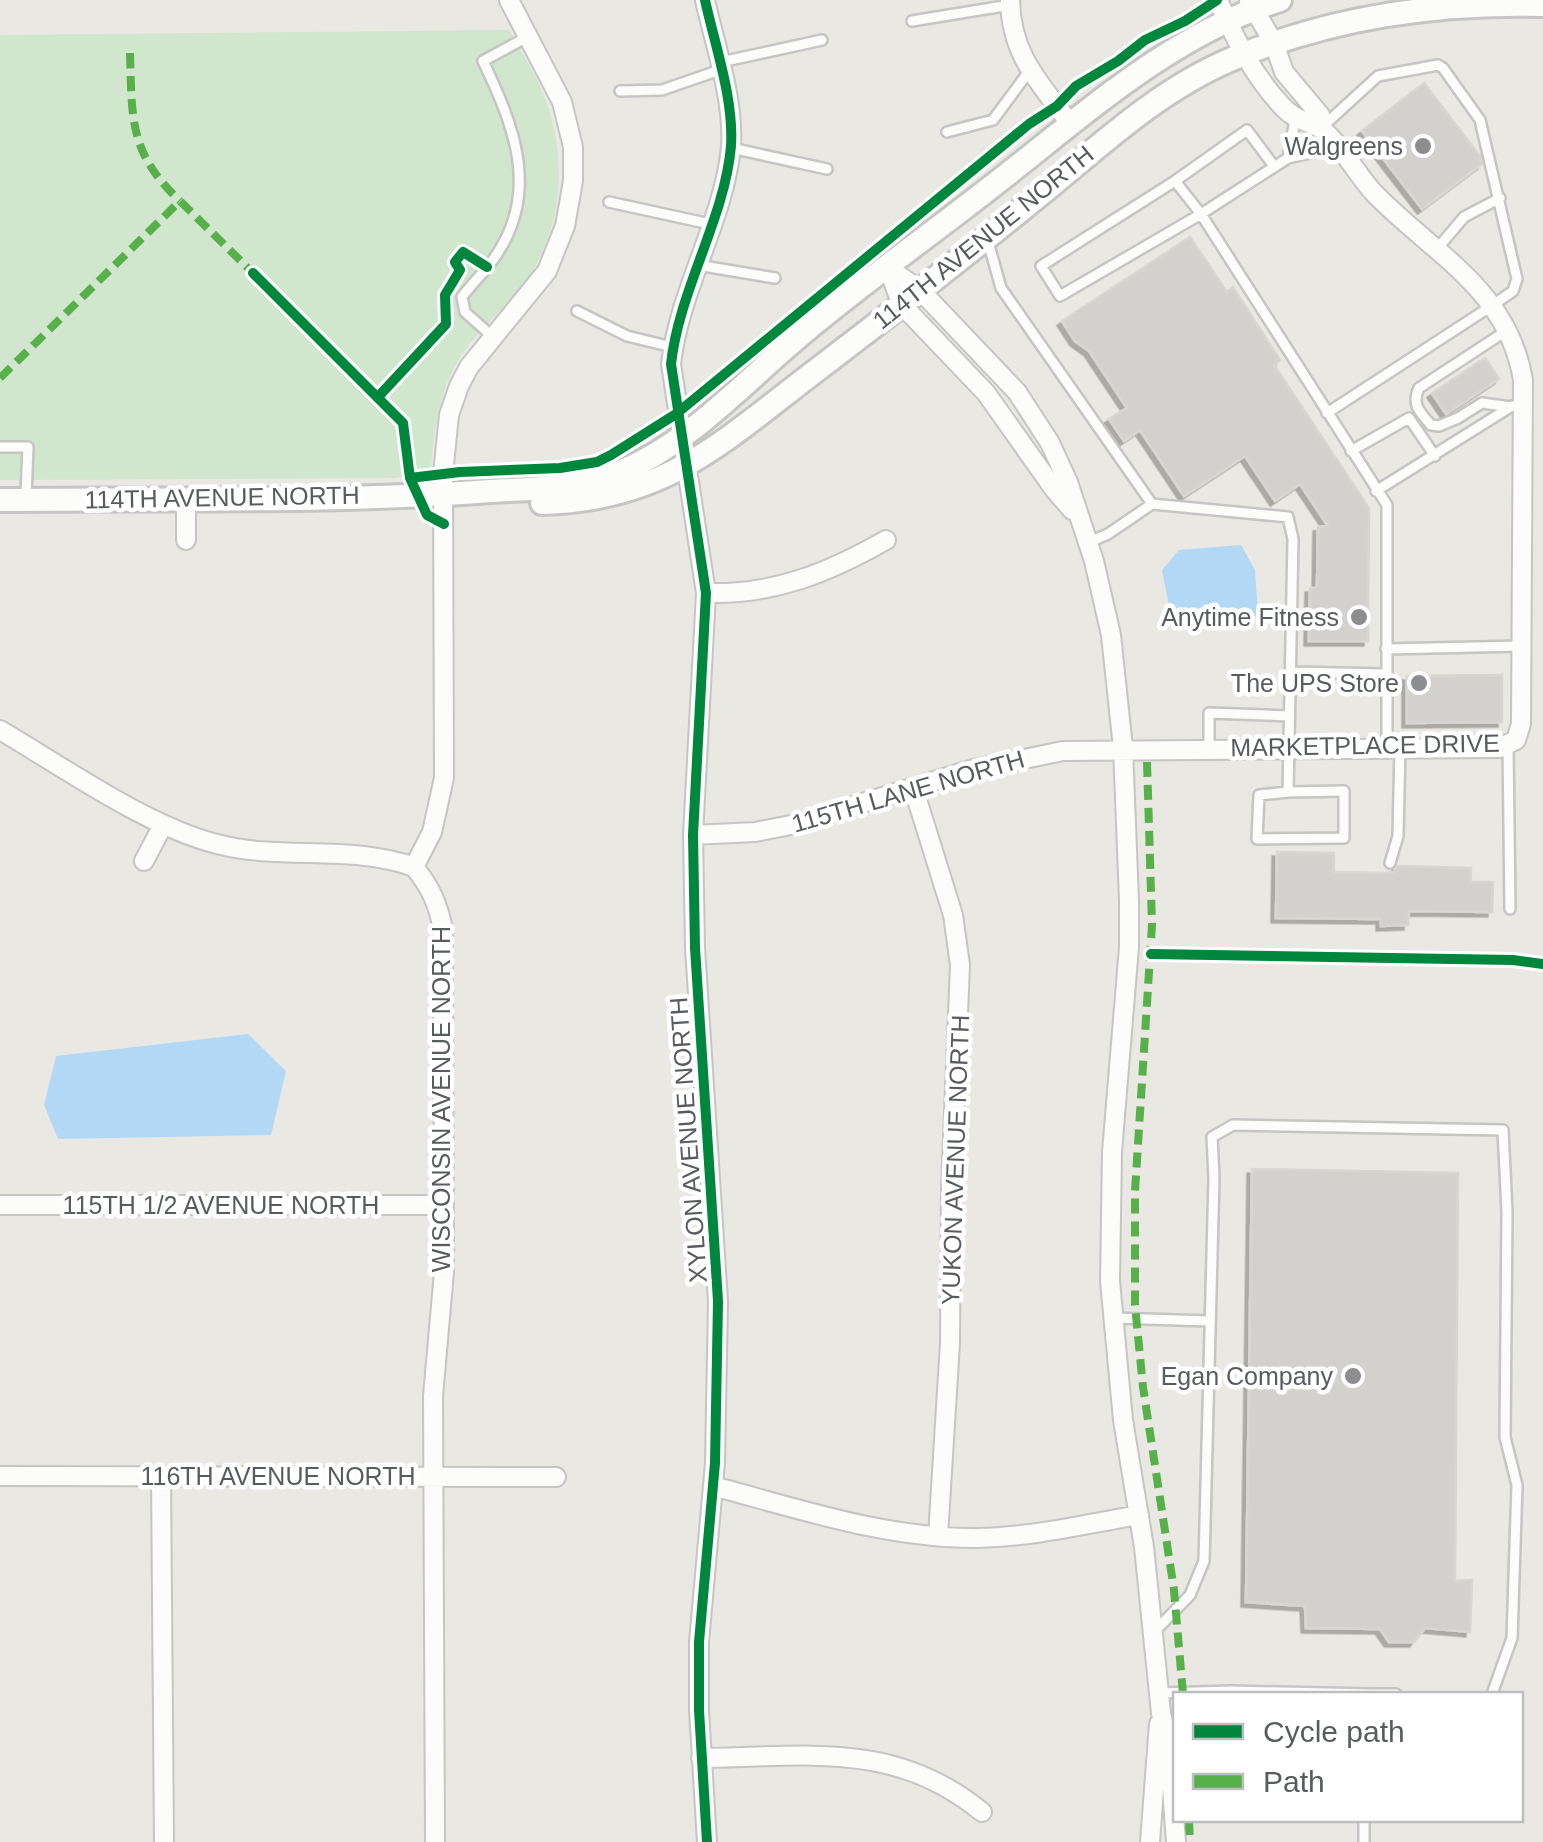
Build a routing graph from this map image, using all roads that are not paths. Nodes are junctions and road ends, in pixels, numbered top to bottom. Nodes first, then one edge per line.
1 (509, 0) edge
2 (705, 0) edge
3 (1280, 0) edge
4 (1010, 3) edge
5 (1251, 5) edge
6 (1543, 6) edge
7 (1223, 10) edge
8 (912, 21) dead end
9 (529, 36) junction
10 (822, 40) dead end
11 (1274, 44) junction
12 (1245, 54) junction
13 (720, 67) junction
14 (1030, 70) junction
15 (620, 91) dead end
16 (1295, 120) junction
17 (1069, 122) junction
18 (1321, 129) junction
19 (947, 132) dead end
20 (1336, 147) junction
21 (730, 148) junction
22 (1288, 158) junction
23 (1274, 166) junction
24 (828, 169) dead end
25 (1175, 181) junction
26 (1500, 198) junction
27 (609, 202) dead end
28 (1202, 214) junction
29 (710, 224) junction
30 (986, 236) junction
31 (1437, 249) junction
32 (697, 265) junction
33 (888, 268) junction
34 (774, 278) dead end
35 (911, 298) junction
36 (1494, 306) junction
37 (577, 311) dead end
38 (1508, 330) junction
39 (493, 338) junction
40 (672, 348) junction
41 (1517, 403) junction
42 (1327, 413) junction
43 (680, 438) junction
44 (0, 446) edge
45 (1351, 451) junction
46 (1435, 456) junction
47 (684, 468) junction
48 (1376, 492) junction
49 (444, 495) junction
50 (186, 498) junction
51 (26, 499) junction
52 (0, 500) edge
53 (1152, 504) junction
54 (186, 540) dead end
55 (886, 540) dead end
56 (1088, 543) junction
57 (706, 593) junction
58 (1521, 646) junction
59 (1386, 649) junction
60 (1292, 672) junction
61 (1386, 674) junction
62 (1289, 716) junction
63 (0, 730) edge
64 (1508, 746) junction
65 (1123, 748) junction
66 (1208, 748) junction
67 (1289, 748) junction
68 (1394, 748) junction
69 (914, 790) junction
70 (1288, 792) junction
71 (164, 825) junction
72 (693, 835) junction
73 (144, 861) dead end
74 (1390, 863) dead end
75 (414, 866) junction
76 (1510, 910) dead end
77 (0, 1205) edge
78 (442, 1205) junction
79 (1112, 1318) junction
80 (1210, 1321) junction
81 (0, 1476) edge
82 (161, 1476) junction
83 (433, 1476) junction
84 (556, 1477) dead end
85 (713, 1486) junction
86 (1139, 1514) junction
87 (938, 1536) junction
88 (1154, 1632) junction
89 (1207, 1692) edge
90 (1278, 1692) edge
91 (1493, 1692) edge
92 (1173, 1693) edge
93 (1160, 1694) junction
94 (1161, 1713) junction
95 (701, 1758) junction
96 (1173, 1802) edge
97 (982, 1812) dead end
98 (164, 1842) edge
99 (436, 1842) edge
100 (707, 1842) edge
101 (1150, 1842) edge

1 - 9 street
2 - 13 street, XYLON AVENUE NORTH
3 - 5 street, 114TH AVENUE NORTH
4 - 8 lane
4 - 14 street
5 - 7 street, 114TH AVENUE NORTH
5 - 11 street, MARKETPLACE DRIVE
6 - 11 street, 114TH AVENUE NORTH
7 - 12 street
7 - 17 street, 114TH AVENUE NORTH
9 - 39 street
9 - 39 lane
10 - 13 lane
11 - 12 street, 114TH AVENUE NORTH
11 - 18 street, MARKETPLACE DRIVE
12 - 16 street
12 - 30 street, 114TH AVENUE NORTH
13 - 15 lane
13 - 21 street, XYLON AVENUE NORTH
14 - 17 street
14 - 19 lane
16 - 18 street
16 - 22 lane
17 - 33 street, 114TH AVENUE NORTH
18 - 20 street, MARKETPLACE DRIVE
18 - 26 lane
20 - 22 lane
20 - 31 street, MARKETPLACE DRIVE
21 - 24 lane
21 - 29 street, XYLON AVENUE NORTH
22 - 23 lane
23 - 25 lane
23 - 28 lane
25 - 28 lane
25 - 28 lane
26 - 31 lane
26 - 36 lane
27 - 29 lane
28 - 42 lane
29 - 32 street, XYLON AVENUE NORTH
30 - 35 street, 114TH AVENUE NORTH
30 - 53 lane
31 - 36 street, MARKETPLACE DRIVE
32 - 34 lane
32 - 40 street, XYLON AVENUE NORTH
33 - 35 street
33 - 43 street, 114TH AVENUE NORTH
35 - 47 street, 114TH AVENUE NORTH
35 - 56 street
36 - 38 street, MARKETPLACE DRIVE
36 - 42 lane
37 - 40 lane
38 - 41 street, MARKETPLACE DRIVE
38 - 41 lane
39 - 49 street
40 - 43 street, XYLON AVENUE NORTH
41 - 46 lane
41 - 58 street, MARKETPLACE DRIVE
42 - 45 lane
43 - 47 street, XYLON AVENUE NORTH
43 - 49 street, 114TH AVENUE NORTH
44 - 51 lane
45 - 46 lane
45 - 48 lane
46 - 48 lane
47 - 49 street, 114TH AVENUE NORTH
47 - 57 street, XYLON AVENUE NORTH
48 - 59 lane
49 - 50 street, 114TH AVENUE NORTH
49 - 75 street
50 - 51 street, 114TH AVENUE NORTH
50 - 54 street
51 - 52 street, 114TH AVENUE NORTH
53 - 56 lane
53 - 60 lane
55 - 57 street
56 - 65 street
57 - 72 street, XYLON AVENUE NORTH
58 - 59 lane
58 - 64 street, MARKETPLACE DRIVE
59 - 61 lane
60 - 61 lane
60 - 62 lane
61 - 68 lane
62 - 66 lane
62 - 67 lane
63 - 71 street
64 - 68 street, MARKETPLACE DRIVE
64 - 76 lane
65 - 66 street, MARKETPLACE DRIVE
65 - 69 street, 115TH LANE NORTH
65 - 79 street
66 - 67 street, MARKETPLACE DRIVE
67 - 68 street, MARKETPLACE DRIVE
67 - 70 lane
68 - 74 lane
69 - 72 street, 115TH LANE NORTH
69 - 87 street, YUKON AVENUE NORTH
70 - 70 lane
71 - 73 street
71 - 75 street
72 - 85 street, XYLON AVENUE NORTH
75 - 78 street, WISCONSIN AVENUE NORTH
77 - 78 street, 115TH 1/2 AVENUE NORTH
78 - 83 street, WISCONSIN AVENUE NORTH
79 - 80 lane
79 - 86 street
80 - 88 lane
80 - 91 lane
81 - 82 street, 116TH AVENUE NORTH
82 - 83 street, 116TH AVENUE NORTH
82 - 98 street
83 - 84 street, 116TH AVENUE NORTH
83 - 99 street, WISCONSIN AVENUE NORTH
85 - 87 street
85 - 95 street, XYLON AVENUE NORTH
86 - 87 street
86 - 88 street
88 - 93 street
89 - 90 lane
92 - 93 lane
93 - 94 street
94 - 96 street
94 - 101 street
95 - 97 street
95 - 100 street, XYLON AVENUE NORTH

